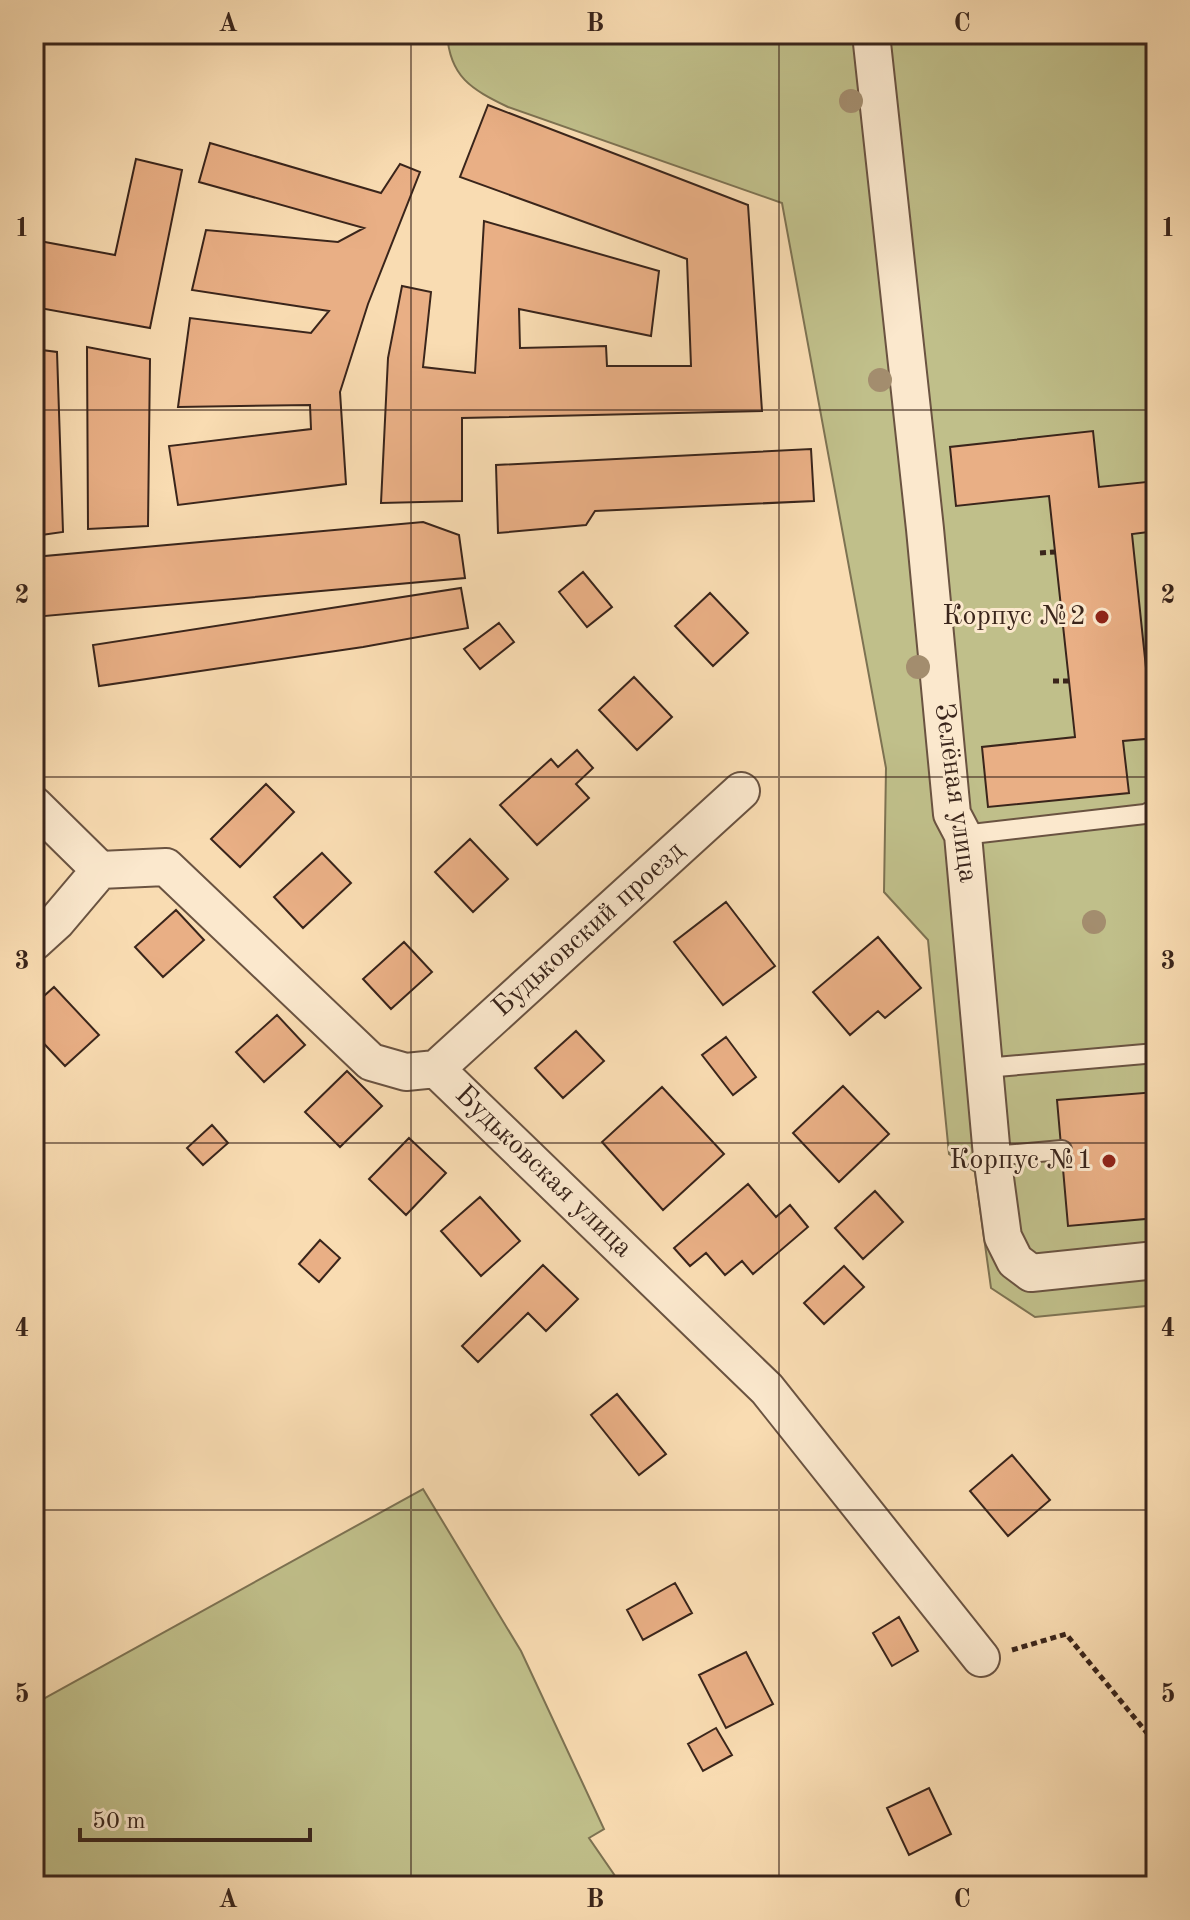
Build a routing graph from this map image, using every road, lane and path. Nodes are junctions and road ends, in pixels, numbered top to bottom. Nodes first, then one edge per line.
1 (871, 34) edge
2 (1055, 552) dead end
3 (1040, 553) dead end
4 (1053, 681) dead end
5 (1069, 681) dead end
6 (741, 791) dead end
7 (34, 805) edge
8 (1156, 809) edge
9 (963, 835) junction
10 (100, 870) junction
11 (34, 942) edge
12 (1156, 1053) edge
13 (985, 1068) junction
14 (436, 1069) junction
15 (1062, 1150) dead end
16 (992, 1156) junction
17 (1156, 1260) edge
18 (981, 1658) joint
19 (1156, 1744) edge

1 - 9 street, Зелёная улица
2 - 3 path
4 - 5 path
6 - 14 street, Будьковский проезд
7 - 10 street
8 - 9 lane
9 - 13 street, Зелёная улица
10 - 11 street
10 - 14 street, Будьковская улица
12 - 13 lane
13 - 16 street, Зелёная улица
14 - 18 street, Будьковская улица
15 - 16 lane
16 - 17 street, Зелёная улица
18 - 19 path

